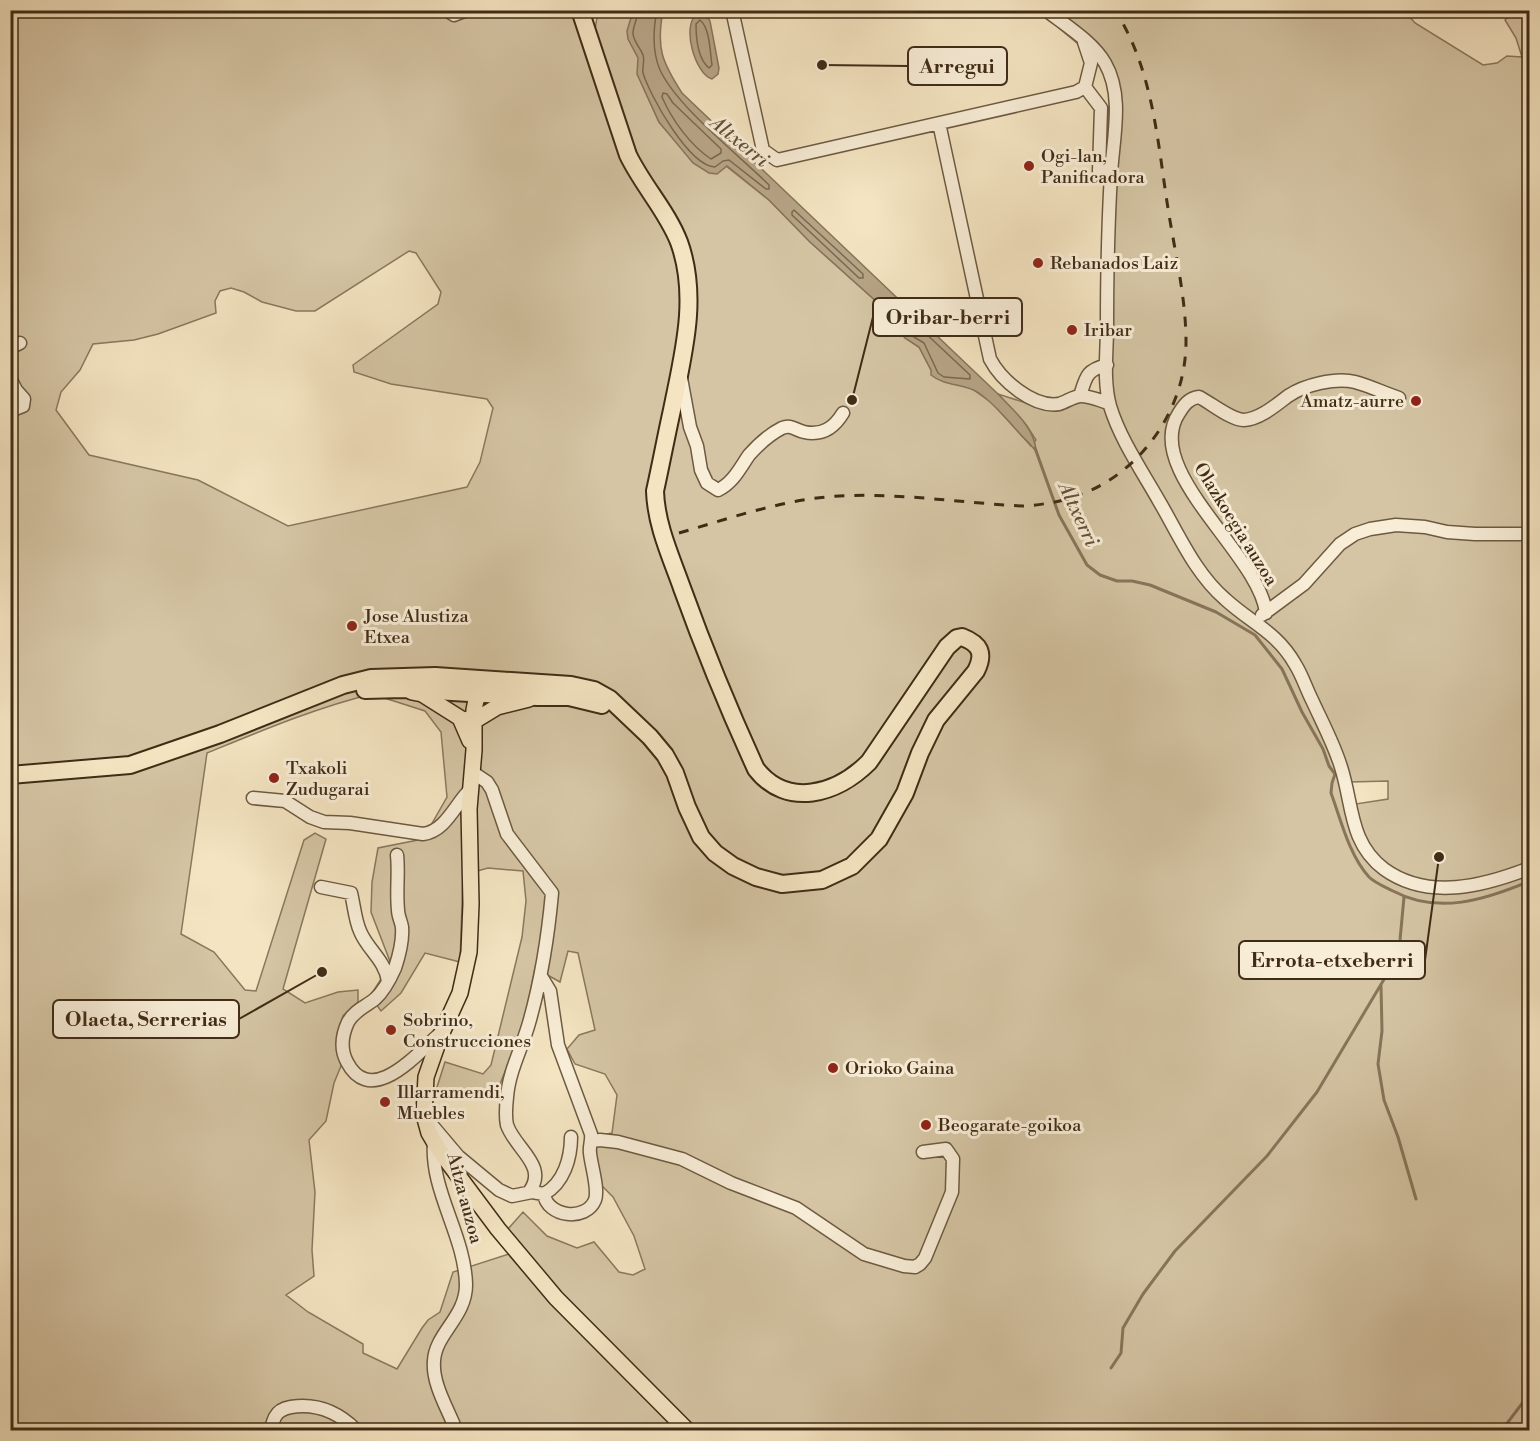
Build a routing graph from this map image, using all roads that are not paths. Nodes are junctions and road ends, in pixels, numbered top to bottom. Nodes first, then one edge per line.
1 (446, 10) edge
2 (467, 10) edge
3 (580, 10) edge
4 (587, 10) edge
5 (732, 10) edge
6 (1046, 10) edge
7 (1084, 40) junction
8 (597, 57) junction
9 (1085, 87) junction
10 (939, 123) junction
11 (1111, 173) junction
12 (1107, 365) junction
13 (680, 374) junction
14 (10, 378) edge
15 (1080, 396) junction
16 (1399, 398) dead end
17 (1109, 403) junction
18 (10, 411) edge
19 (843, 413) dead end
20 (1530, 534) edge
21 (1266, 613) junction
22 (1255, 622) junction
23 (406, 683) junction
24 (538, 690) junction
25 (480, 694) junction
26 (472, 718) junction
27 (472, 772) junction
28 (10, 775) edge
29 (470, 790) junction
30 (253, 798) dead end
31 (397, 855) dead end
32 (1530, 868) edge
33 (321, 887) dead end
34 (541, 976) junction
35 (388, 981) junction
36 (443, 1031) junction
37 (424, 1116) junction
38 (571, 1137) dead end
39 (592, 1141) junction
40 (434, 1142) junction
41 (923, 1152) dead end
42 (528, 1192) junction
43 (544, 1194) junction
44 (270, 1431) edge
45 (356, 1431) edge
46 (456, 1431) edge
47 (687, 1431) edge

1 - 2 street
3 - 8 highway
4 - 8 highway
5 - 10 street
6 - 7 street
7 - 9 street
7 - 11 street
8 - 13 highway
9 - 10 street
9 - 11 street
10 - 15 street
11 - 12 street
12 - 15 street
12 - 17 street
13 - 19 street
13 - 24 highway
14 - 18 street
15 - 17 street
16 - 21 street, Olazkoegia auzoa
17 - 22 street
20 - 21 street, Olazkoegia auzoa
21 - 22 street, Olazkoegia auzoa
22 - 32 street
23 - 24 highway
23 - 25 highway
23 - 26 main road
23 - 28 highway
24 - 25 highway
24 - 26 main road
25 - 26 main road
26 - 27 main road
27 - 29 main road
27 - 34 street
29 - 30 street
29 - 36 main road
31 - 35 street
33 - 35 street
34 - 39 street
34 - 42 street
35 - 36 street
36 - 37 main road
37 - 40 main road
37 - 42 street
38 - 43 street
39 - 41 street
39 - 43 street
40 - 46 street, Aitza auzoa
40 - 47 main road
42 - 43 street
44 - 45 street

